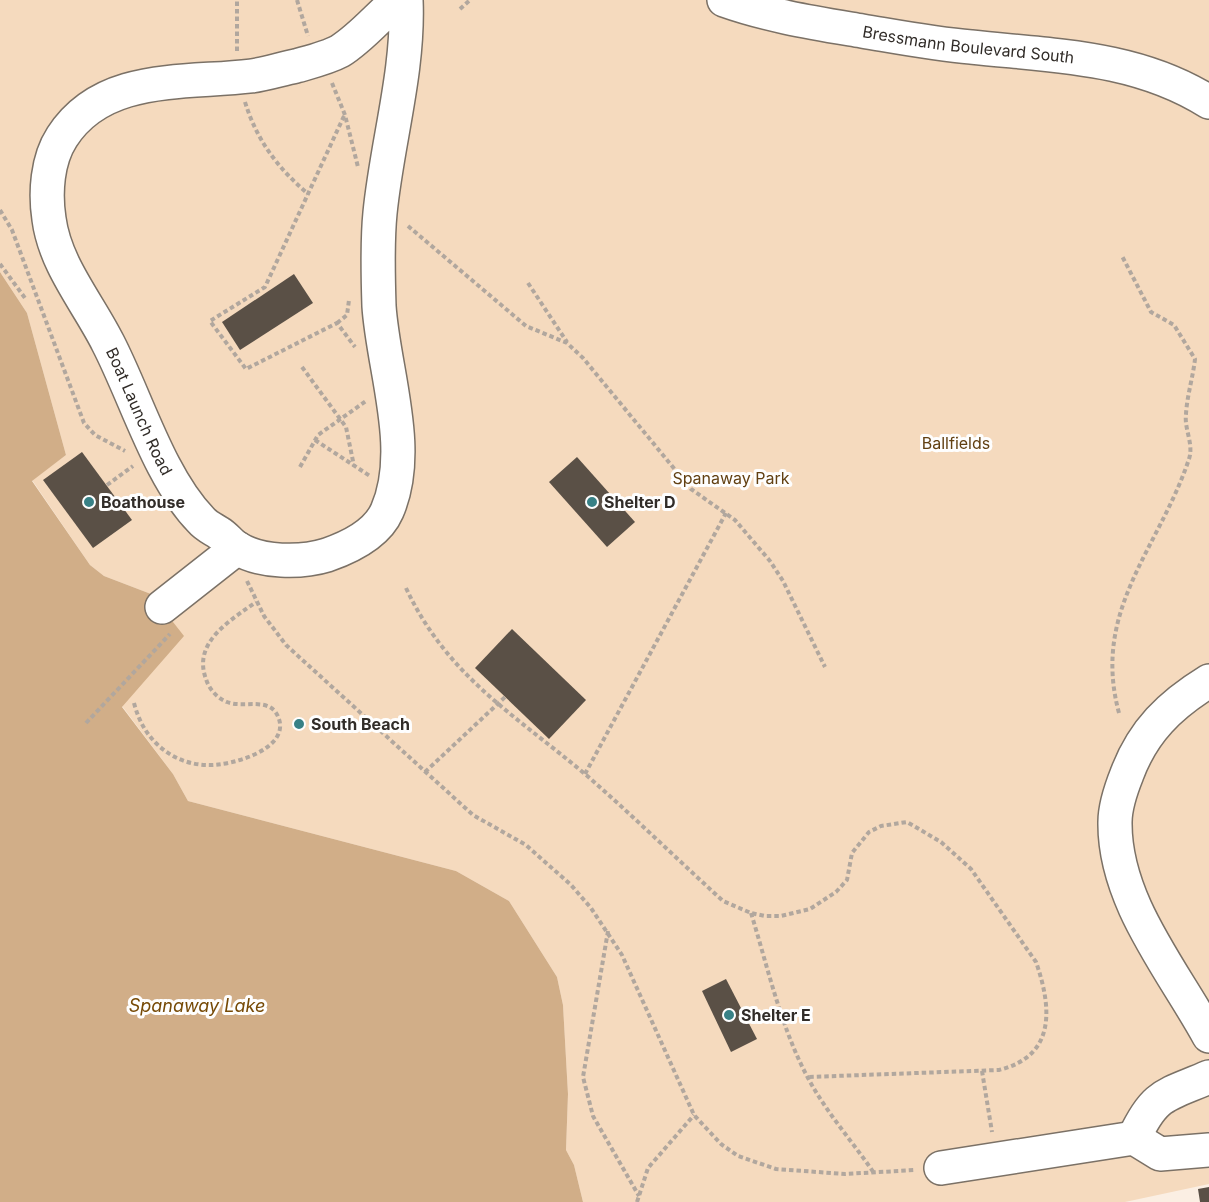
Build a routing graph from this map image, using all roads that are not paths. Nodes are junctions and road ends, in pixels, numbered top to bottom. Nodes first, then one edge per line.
1 (398, 0) edge
2 (406, 0) edge
3 (724, 0) edge
4 (1209, 102) edge
5 (237, 548) junction
6 (170, 617) road end
7 (1209, 681) edge
8 (1209, 1036) edge
9 (1209, 1077) edge
10 (1134, 1138) junction
11 (1209, 1150) edge
12 (940, 1168) road end

1 - 5 street, Boat Launch Road
2 - 5 street, Boat Launch Road
3 - 4 street, Bressmann Boulevard South
5 - 6 street
7 - 8 street
9 - 10 street
10 - 11 street
10 - 12 street

